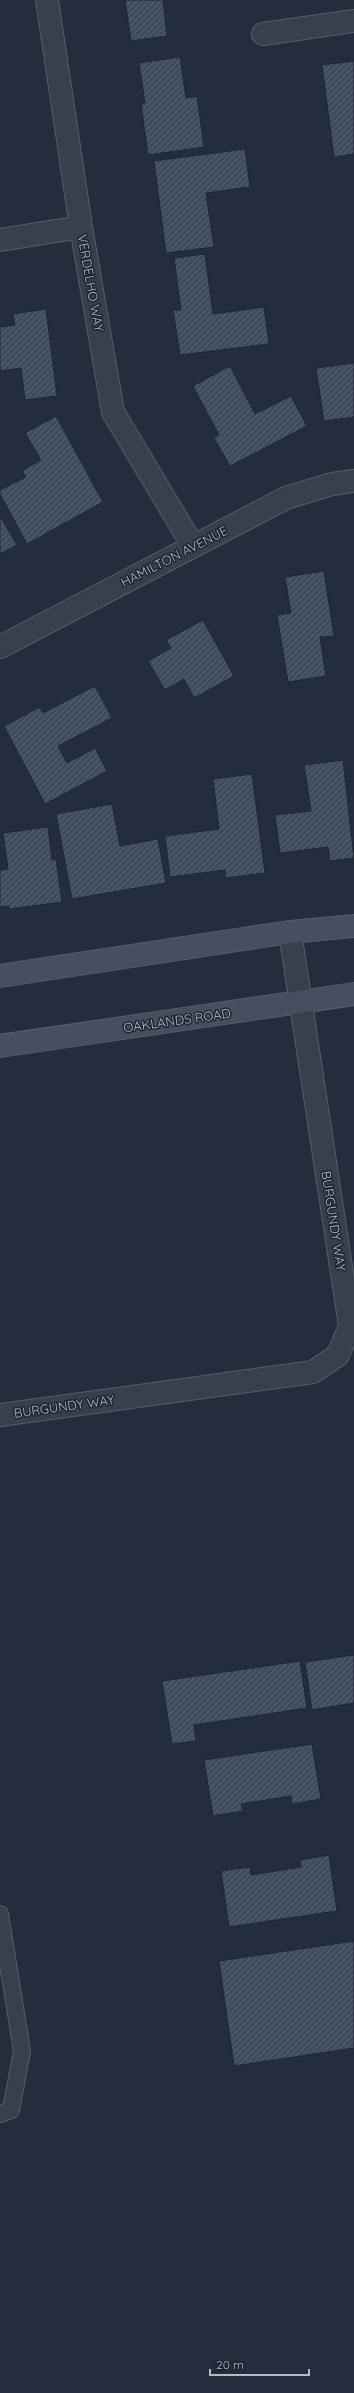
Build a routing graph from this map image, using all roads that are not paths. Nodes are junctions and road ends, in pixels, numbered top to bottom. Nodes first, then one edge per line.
1 (48, 0) edge
2 (354, 21) edge
3 (263, 34) dead end
4 (81, 227) junction
5 (0, 240) edge
6 (354, 481) edge
7 (193, 546) junction
8 (0, 647) edge
9 (354, 926) edge
10 (290, 932) junction
11 (0, 976) edge
12 (354, 994) edge
13 (300, 1002) junction
14 (0, 1046) edge
15 (0, 1415) edge
16 (0, 1914) edge
17 (0, 2114) edge

1 - 4 street, VERDELHO WAY
2 - 3 street
4 - 5 street
4 - 7 street, VERDELHO WAY
6 - 7 street, HAMILTON AVENUE
7 - 8 street, HAMILTON AVENUE
9 - 10 main road
10 - 11 main road
10 - 13 street, BURGUNDY WAY
12 - 13 main road, OAKLANDS ROAD
13 - 14 main road, OAKLANDS ROAD
13 - 15 street, BURGUNDY WAY
16 - 17 lane

